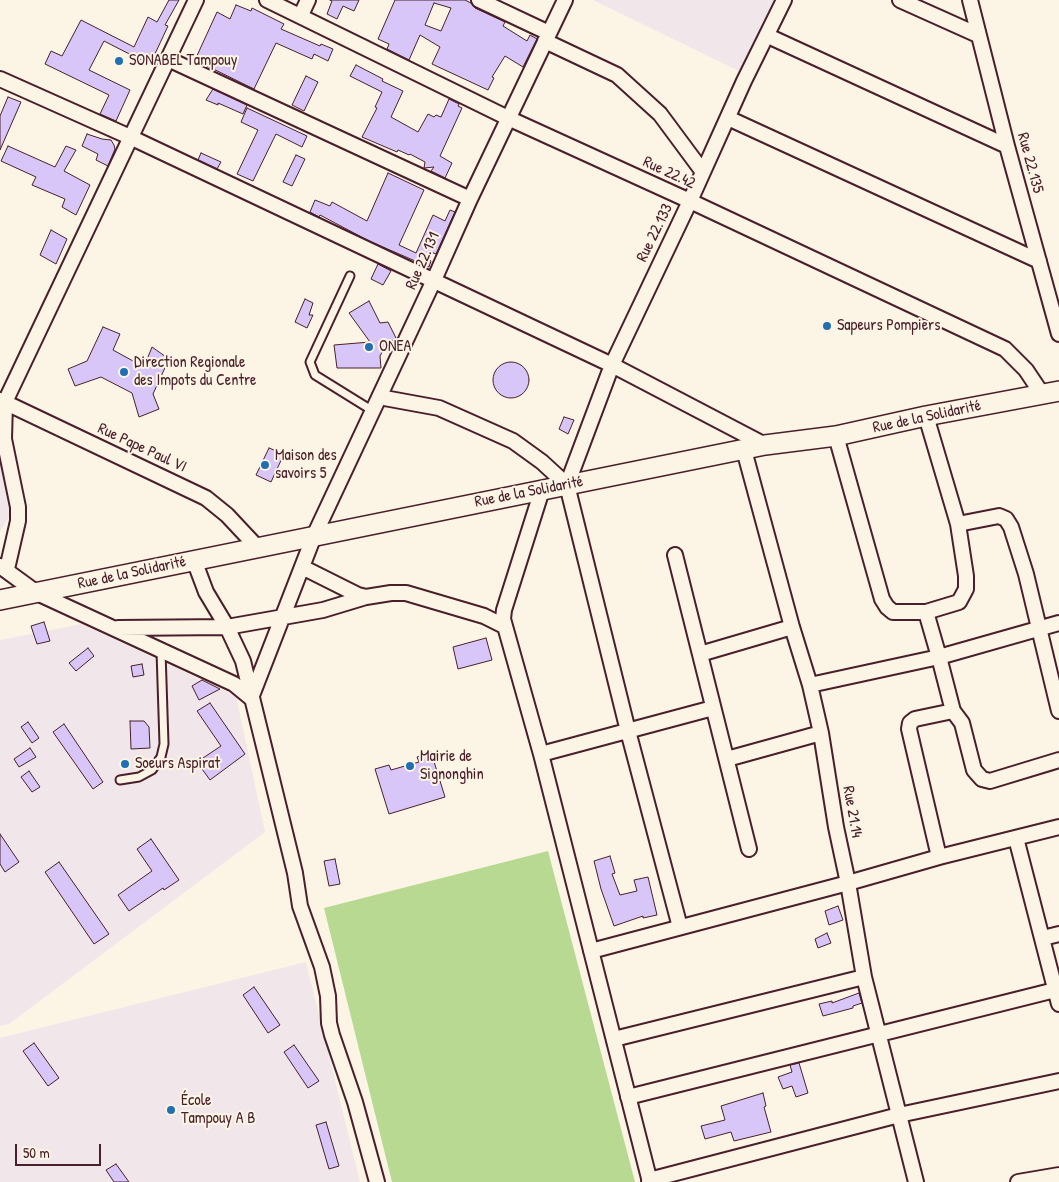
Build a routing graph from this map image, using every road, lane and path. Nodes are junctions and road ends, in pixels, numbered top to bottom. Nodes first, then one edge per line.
1 (196, 0) edge
2 (267, 0) edge
3 (308, 0) edge
4 (479, 0) edge
5 (565, 0) edge
6 (784, 0) edge
7 (900, 0) edge
8 (970, 0) edge
9 (301, 15) junction
10 (978, 35) junction
11 (768, 36) junction
12 (547, 37) junction
13 (168, 59) junction
14 (0, 78) edge
15 (508, 118) junction
16 (728, 118) junction
17 (130, 137) junction
18 (1007, 146) junction
19 (703, 172) junction
20 (470, 199) junction
21 (690, 201) junction
22 (1039, 260) junction
23 (350, 276) dead end
24 (434, 280) junction
25 (1059, 334) edge
26 (612, 365) junction
27 (1051, 393) edge
28 (379, 397) junction
29 (3, 401) edge
30 (373, 411) junction
31 (926, 416) junction
32 (836, 436) junction
33 (765, 445) junction
34 (744, 450) junction
35 (567, 484) junction
36 (542, 490) junction
37 (958, 524) junction
38 (314, 536) junction
39 (257, 547) junction
40 (675, 556) dead end
41 (194, 560) junction
42 (3, 567) edge
43 (302, 567) junction
44 (37, 593) junction
45 (366, 597) junction
46 (0, 600) edge
47 (926, 612) junction
48 (282, 618) junction
49 (1059, 623) edge
50 (504, 626) junction
51 (792, 627) junction
52 (114, 628) junction
53 (227, 628) junction
54 (1038, 629) junction
55 (161, 650) junction
56 (700, 654) junction
57 (940, 657) junction
58 (810, 685) junction
59 (251, 698) junction
60 (714, 708) junction
61 (953, 711) junction
62 (1059, 711) edge
63 (628, 731) junction
64 (821, 733) junction
65 (541, 754) junction
66 (727, 759) junction
67 (1059, 760) edge
68 (120, 780) dead end
69 (1059, 827) edge
70 (1016, 838) junction
71 (749, 850) dead end
72 (938, 857) junction
73 (848, 884) junction
74 (680, 927) junction
75 (1059, 934) edge
76 (1043, 938) junction
77 (592, 951) junction
78 (864, 977) junction
79 (1057, 989) edge
80 (1059, 1004) edge
81 (878, 1034) junction
82 (614, 1039) junction
83 (1059, 1081) edge
84 (628, 1097) junction
85 (899, 1116) junction
86 (1059, 1175) edge
87 (650, 1181) edge
88 (377, 1182) edge
89 (916, 1182) edge
90 (1018, 1182) edge

1 - 13 street
2 - 9 street, Rue 22.42
3 - 9 street
4 - 12 street
5 - 12 street, Rue 22.131
6 - 11 street, Rue 22.133
7 - 10 street
8 - 10 street, Rue 22.135
9 - 15 street, Rue 22.42
10 - 18 street, Rue 22.135
11 - 16 street, Rue 22.133
11 - 18 street
12 - 15 street, Rue 22.131
12 - 19 street
13 - 17 street
13 - 20 street
14 - 17 street
15 - 20 street, Rue 22.131
15 - 21 street, Rue 22.42
16 - 19 street, Rue 22.133
16 - 22 street
17 - 24 street
17 - 29 street
18 - 22 street, Rue 22.135
19 - 21 street, Rue 22.133
20 - 24 street, Rue 22.131
21 - 26 street, Rue 22.133
21 - 27 street, Rue 22.42
22 - 25 street, Rue 22.135
23 - 30 lane
24 - 26 street
24 - 28 street, Rue 22.131
26 - 33 street
26 - 35 street, Rue 22.133
27 - 31 street, Rue de la Solidarité
28 - 30 street, Rue 22.131
28 - 35 street
29 - 39 street, Rue Pape Paul VI
29 - 42 street
30 - 38 street, Rue 22.131
31 - 32 street, Rue de la Solidarité
31 - 37 street
32 - 33 street, Rue de la Solidarité
32 - 47 street
33 - 34 street, Rue de la Solidarité
34 - 35 street, Rue de la Solidarité
34 - 51 street, Rue 21.14
35 - 36 street, Rue de la Solidarité
35 - 63 street
36 - 38 street, Rue de la Solidarité
36 - 50 street
37 - 47 street
37 - 54 street
38 - 39 street, Rue de la Solidarité
38 - 43 street, Rue 22.131
39 - 41 street, Rue de la Solidarité
40 - 56 street
41 - 44 street, Rue de la Solidarité
41 - 53 street
42 - 44 street
43 - 45 street
43 - 48 street, Rue 22.131
44 - 46 street, Rue de la Solidarité
44 - 52 street
45 - 48 street
45 - 50 street
47 - 57 street
48 - 53 street
48 - 59 street, Rue 22.131
49 - 54 street
50 - 65 street
51 - 56 street
51 - 58 street, Rue 21.14
52 - 53 street
52 - 55 street
53 - 59 street
54 - 57 street
54 - 62 street
55 - 59 street
55 - 68 lane
56 - 60 street
57 - 58 street
57 - 61 street
58 - 64 street, Rue 21.14
59 - 88 street
60 - 63 street
60 - 66 street
61 - 67 street
61 - 72 street
63 - 65 street
63 - 74 street
64 - 66 street
64 - 73 street, Rue 21.14
65 - 77 street
66 - 71 street
69 - 70 street
70 - 72 street
70 - 76 street
72 - 73 street
73 - 74 street
73 - 78 street, Rue 21.14
74 - 77 street
75 - 76 street
76 - 79 street
77 - 82 street
78 - 81 street, Rue 21.14
78 - 82 street
79 - 80 street
79 - 81 street
81 - 84 street
81 - 85 street, Rue 21.14
82 - 84 street
83 - 85 street
84 - 87 street
85 - 87 street
85 - 89 street, Rue 21.14
86 - 90 street

